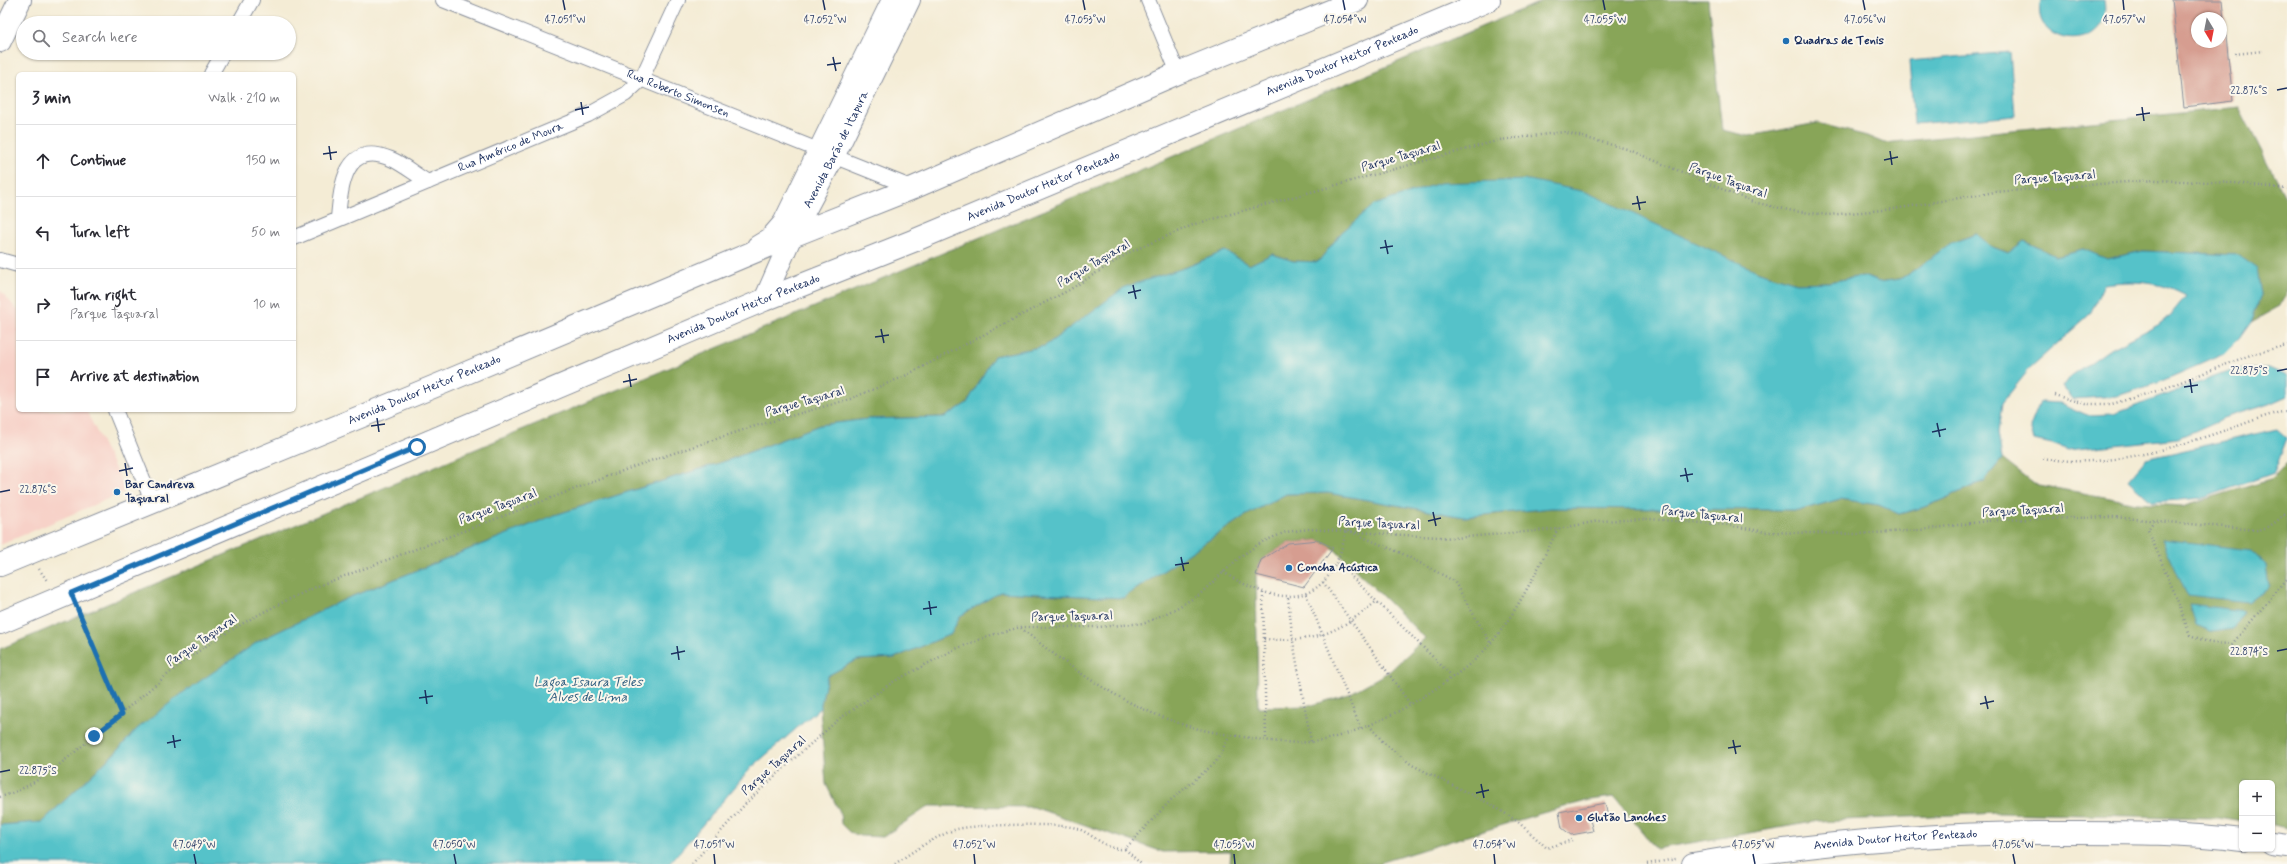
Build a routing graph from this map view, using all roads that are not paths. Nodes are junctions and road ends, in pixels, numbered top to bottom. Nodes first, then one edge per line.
1 (20, 0) edge
2 (252, 0) edge
3 (443, 0) edge
4 (678, 0) edge
5 (892, 0) edge
6 (910, 0) edge
7 (1148, 0) edge
8 (1357, 0) edge
9 (1489, 0) edge
10 (243, 16) edge
11 (0, 41) edge
12 (218, 60) edge
13 (212, 72) edge
14 (1178, 73) junction
15 (641, 80) junction
16 (827, 154) junction
17 (428, 182) junction
18 (913, 188) junction
19 (338, 218) junction
20 (792, 236) junction
21 (296, 237) edge
22 (734, 260) junction
23 (9, 263) edge
24 (16, 273) edge
25 (764, 300) junction
26 (116, 412) edge
27 (152, 501) junction
28 (0, 565) edge
29 (0, 623) edge
30 (2239, 840) edge
31 (2275, 844) edge
32 (2287, 846) edge
33 (1693, 864) edge

1 - 11 main road
2 - 10 street
3 - 15 street, Rua Roberto Simonsen
4 - 15 street, Rua Américo de Moura
5 - 16 main road, Avenida Barão de Itapura
6 - 16 main road, Avenida Barão de Itapura
7 - 14 street
8 - 14 main road, Avenida Doutor Heitor Penteado
9 - 25 main road, Avenida Doutor Heitor Penteado
12 - 13 street
14 - 18 main road, Avenida Doutor Heitor Penteado
15 - 16 street, Rua Roberto Simonsen
15 - 17 street, Rua Américo de Moura
16 - 18 street, Rua Roberto Simonsen
16 - 20 main road, Avenida Barão de Itapura
16 - 22 main road, Avenida Barão de Itapura
17 - 19 street, Rua Américo de Moura
17 - 19 street
18 - 20 main road, Avenida Doutor Heitor Penteado
19 - 21 street, Rua Américo de Moura
20 - 22 main road, Avenida Doutor Heitor Penteado
20 - 25 main road, Avenida Barão de Itapura
22 - 27 main road, Avenida Doutor Heitor Penteado
23 - 24 street
25 - 29 main road, Avenida Doutor Heitor Penteado
26 - 27 street
27 - 28 main road, Avenida Doutor Heitor Penteado
30 - 33 main road, Avenida Doutor Heitor Penteado
31 - 32 main road

